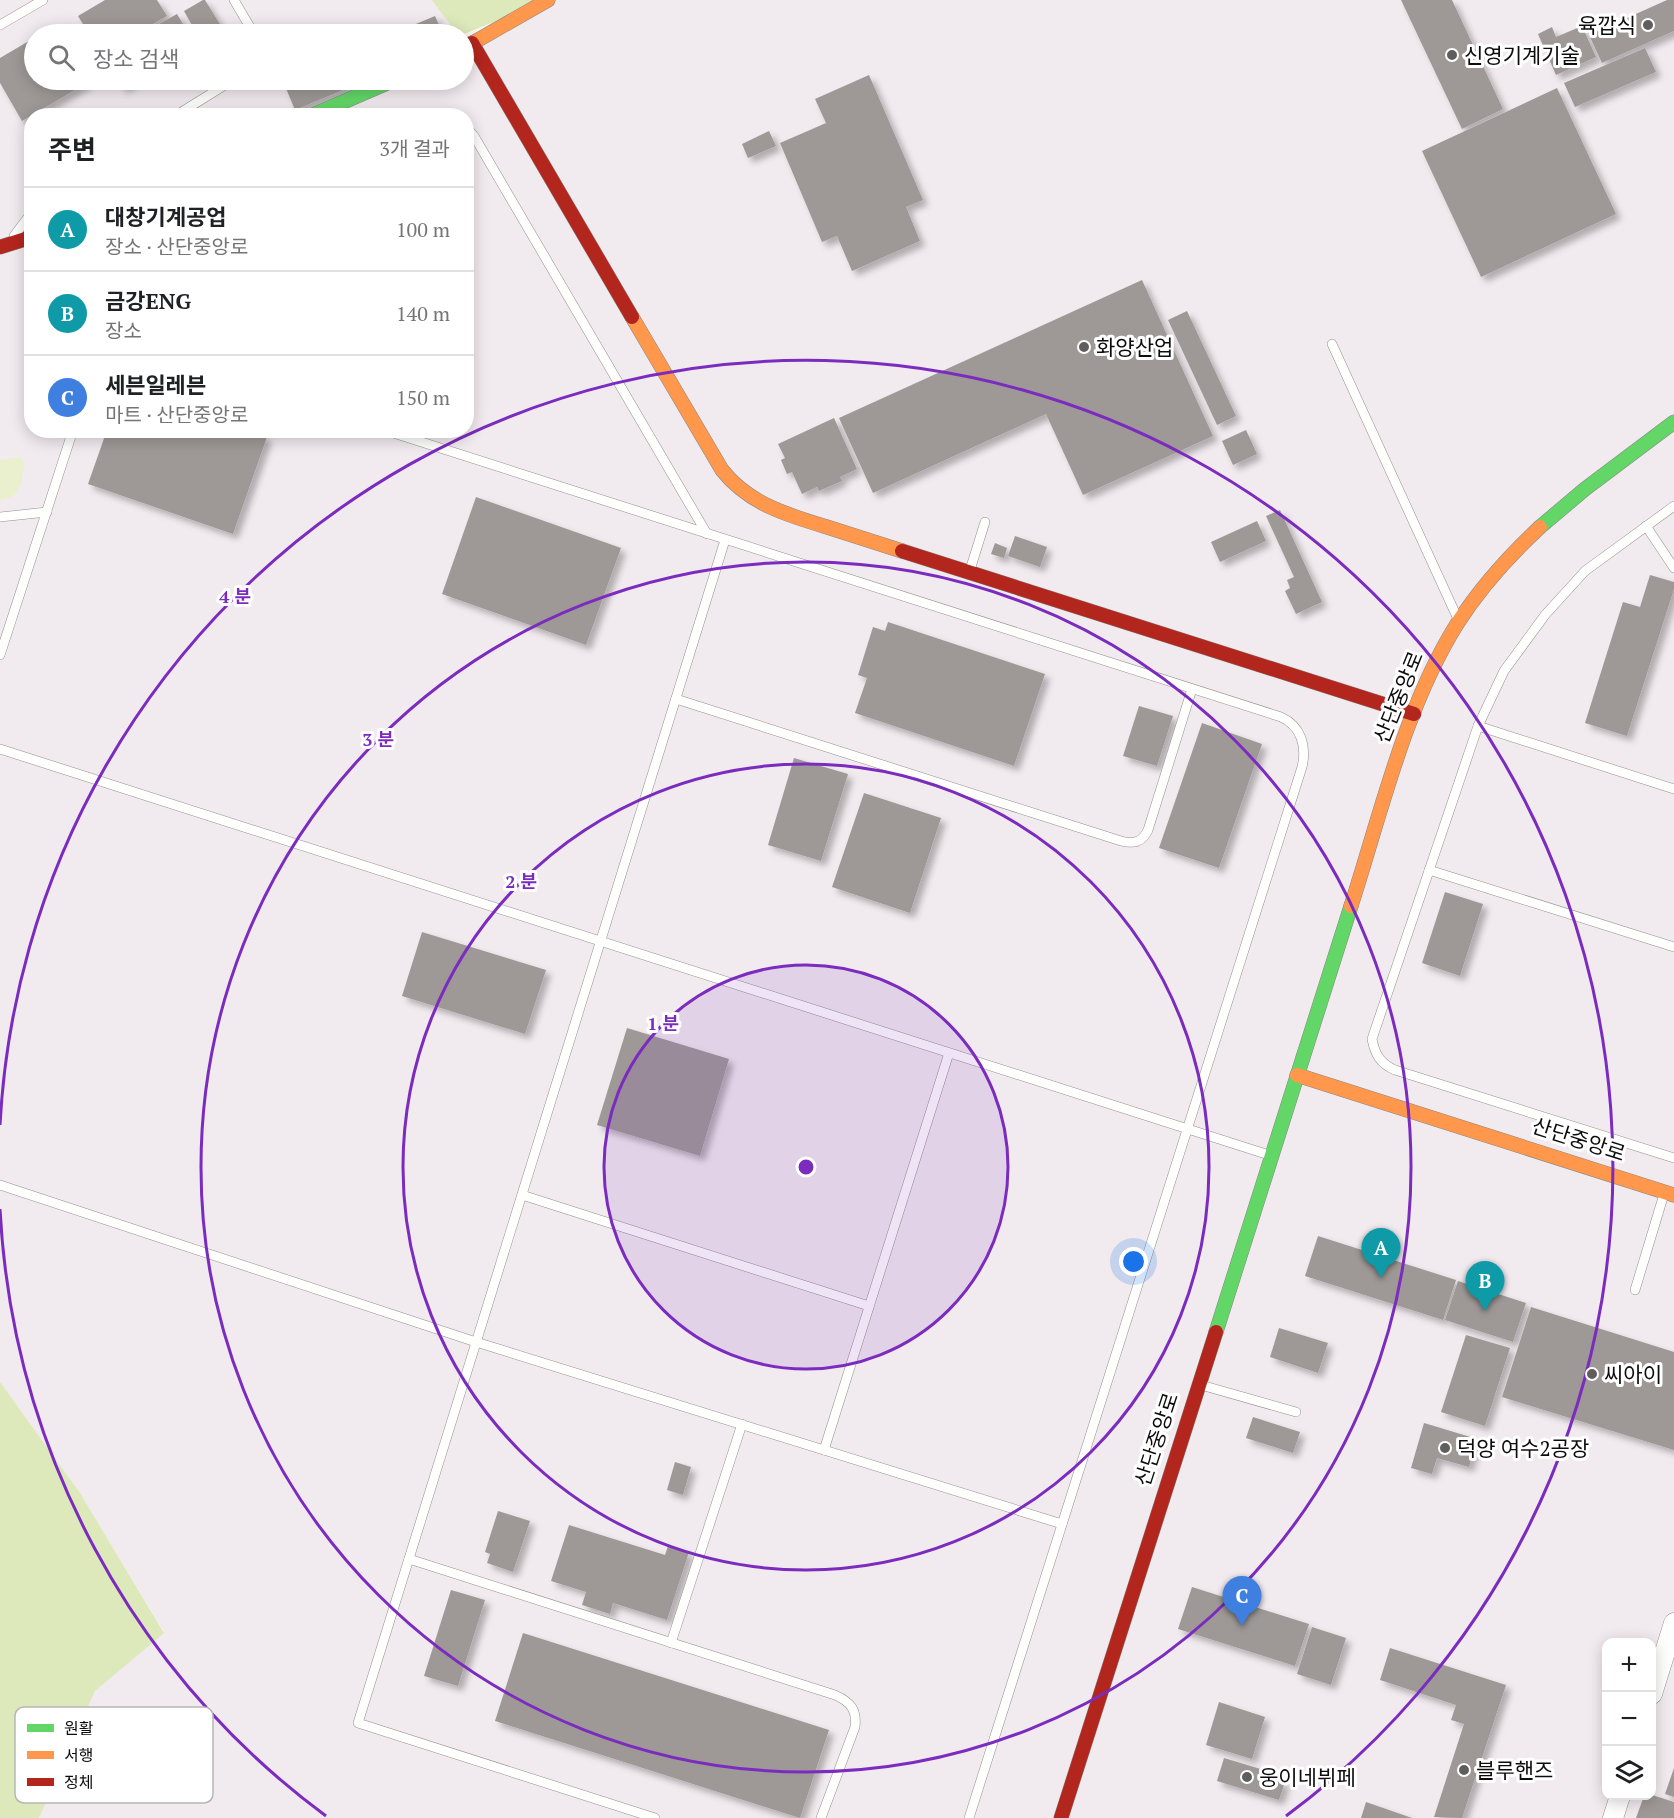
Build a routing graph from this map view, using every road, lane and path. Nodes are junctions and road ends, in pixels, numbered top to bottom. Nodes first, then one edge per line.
1 (43, 0) edge
2 (234, 0) edge
3 (548, 0) edge
4 (248, 24) edge
5 (0, 25) edge
6 (474, 43) edge
7 (474, 56) edge
8 (217, 90) edge
9 (371, 90) edge
10 (188, 108) edge
11 (329, 108) edge
12 (474, 136) edge
13 (24, 222) edge
14 (24, 240) edge
15 (4, 246) edge
16 (1332, 344) dead end
17 (1674, 422) edge
18 (70, 438) edge
19 (409, 438) edge
20 (1674, 506) edge
21 (47, 512) junction
22 (0, 517) edge
23 (985, 522) dead end
24 (1646, 526) junction
25 (707, 534) junction
26 (725, 540) junction
27 (1674, 568) edge
28 (969, 573) junction
29 (1459, 621) junction
30 (0, 655) edge
31 (1192, 689) junction
32 (676, 699) junction
33 (1414, 714) junction
34 (1478, 726) junction
35 (0, 749) edge
36 (1674, 789) edge
37 (1429, 870) junction
38 (601, 941) junction
39 (1674, 947) edge
40 (949, 1053) junction
41 (1297, 1075) junction
42 (1188, 1129) junction
43 (1272, 1156) junction
44 (1674, 1158) edge
45 (0, 1185) edge
46 (1670, 1193) edge
47 (522, 1195) junction
48 (1635, 1290) dead end
49 (870, 1306) junction
50 (476, 1342) junction
51 (1199, 1384) junction
52 (1296, 1412) dead end
53 (742, 1424) junction
54 (824, 1450) junction
55 (1062, 1524) junction
56 (409, 1559) junction
57 (1674, 1623) edge
58 (671, 1642) junction
59 (1653, 1692) edge
60 (1619, 1800) edge
61 (656, 1818) edge
62 (821, 1818) edge
63 (969, 1818) edge
64 (1061, 1818) edge
65 (1612, 1818) edge

1 - 5 lane
2 - 4 lane
3 - 6 street
7 - 28 street
8 - 10 lane
9 - 11 street
12 - 25 lane
13 - 15 lane
14 - 15 street
16 - 29 lane
17 - 29 street, 산단중앙로
18 - 21 lane
19 - 25 lane
20 - 24 lane
21 - 22 lane
21 - 30 lane
23 - 28 lane
24 - 27 lane
24 - 34 lane
25 - 26 lane
26 - 31 lane
26 - 32 lane
28 - 33 street
29 - 33 street, 산단중앙로
31 - 32 lane
31 - 42 lane
32 - 38 lane
33 - 41 street, 산단중앙로
34 - 36 lane
34 - 37 lane
35 - 38 lane
37 - 39 lane
37 - 44 lane
38 - 40 lane
38 - 47 lane
40 - 42 lane
40 - 49 lane
41 - 43 street, 산단중앙로
41 - 46 street, 산단중앙로
42 - 43 lane
42 - 55 lane
43 - 51 street, 산단중앙로
45 - 50 lane
46 - 48 lane
47 - 49 lane
47 - 50 lane
49 - 54 lane
50 - 53 lane
50 - 56 lane
51 - 52 lane
51 - 64 street, 산단중앙로
53 - 54 lane
53 - 58 lane
54 - 55 lane
55 - 63 lane
56 - 58 lane
56 - 61 lane
57 - 59 street
58 - 62 lane
60 - 65 street

